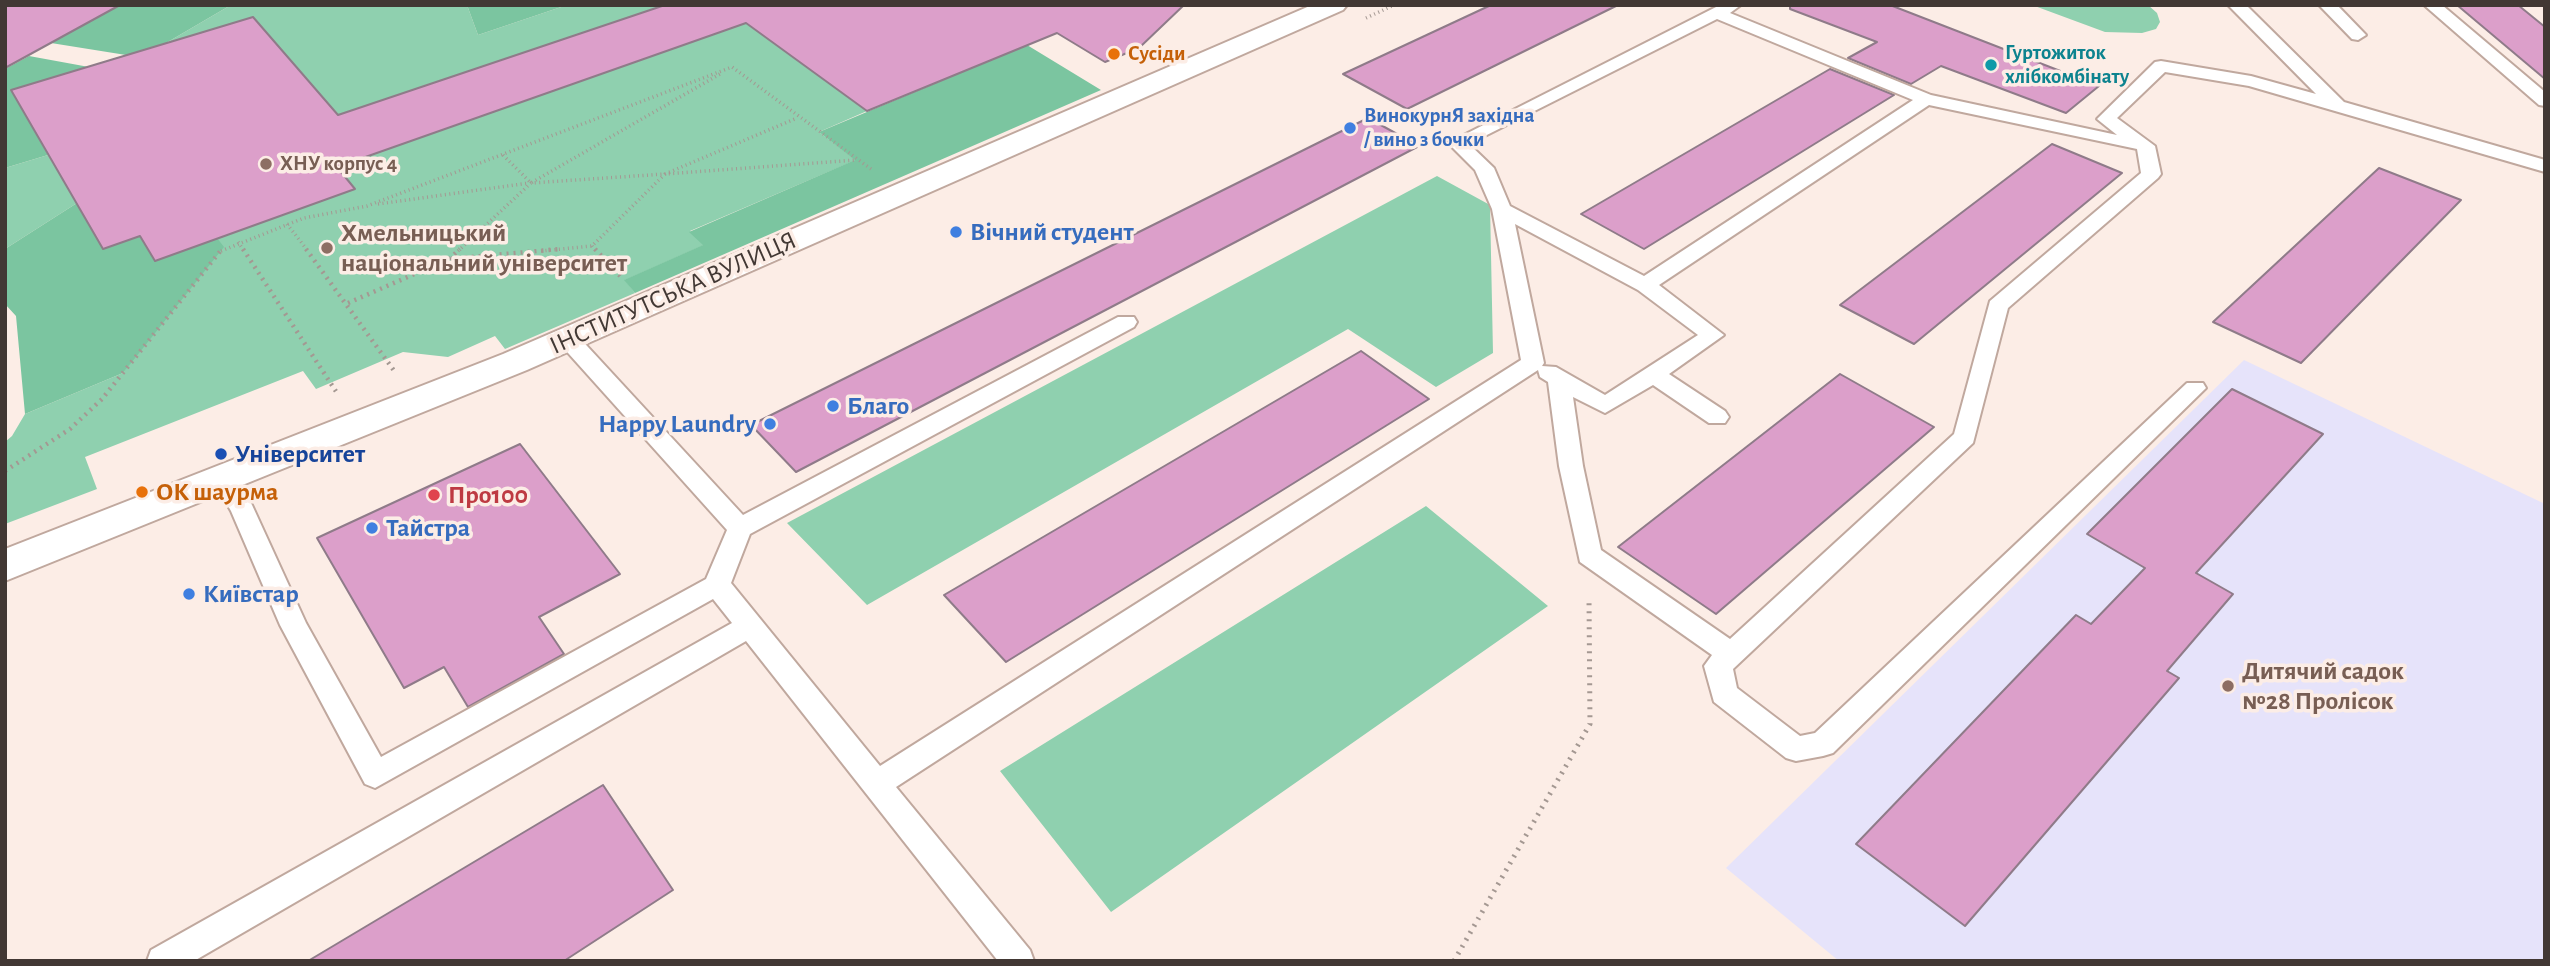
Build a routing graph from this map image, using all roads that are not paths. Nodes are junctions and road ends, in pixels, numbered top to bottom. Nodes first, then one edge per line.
1 (1334, 5) edge
2 (2236, 5) edge
3 (2327, 5) edge
4 (2432, 5) edge
5 (1726, 9) edge
6 (2358, 35) dead end
7 (1926, 99) junction
8 (2545, 101) edge
9 (2341, 108) junction
10 (2146, 146) junction
11 (2545, 166) edge
12 (1502, 209) junction
13 (1646, 285) junction
14 (1126, 322) dead end
15 (568, 338) junction
16 (1533, 363) junction
17 (1653, 374) junction
18 (1559, 378) junction
19 (2194, 388) dead end
20 (1717, 417) dead end
21 (225, 480) junction
22 (740, 528) junction
23 (5, 566) edge
24 (718, 585) junction
25 (750, 626) junction
26 (1731, 654) junction
27 (876, 784) junction
28 (163, 961) edge
29 (1018, 961) edge

1 - 15 street, ІНСТИТУТСЬКА ВУЛИЦЯ
2 - 9 lane
3 - 6 lane
4 - 8 lane
5 - 7 lane
5 - 12 lane
7 - 10 lane
7 - 13 lane
9 - 10 lane
9 - 11 lane
10 - 26 lane
12 - 13 lane
12 - 16 lane
13 - 17 lane
14 - 22 lane
15 - 21 street, ІНСТИТУТСЬКА ВУЛИЦЯ
15 - 22 lane
16 - 18 lane
16 - 27 lane
17 - 18 lane
17 - 20 lane
18 - 26 lane
19 - 26 lane
21 - 23 street, ІНСТИТУТСЬКА ВУЛИЦЯ
21 - 24 lane
22 - 24 lane
24 - 25 lane
25 - 27 lane
25 - 28 lane
27 - 29 lane

